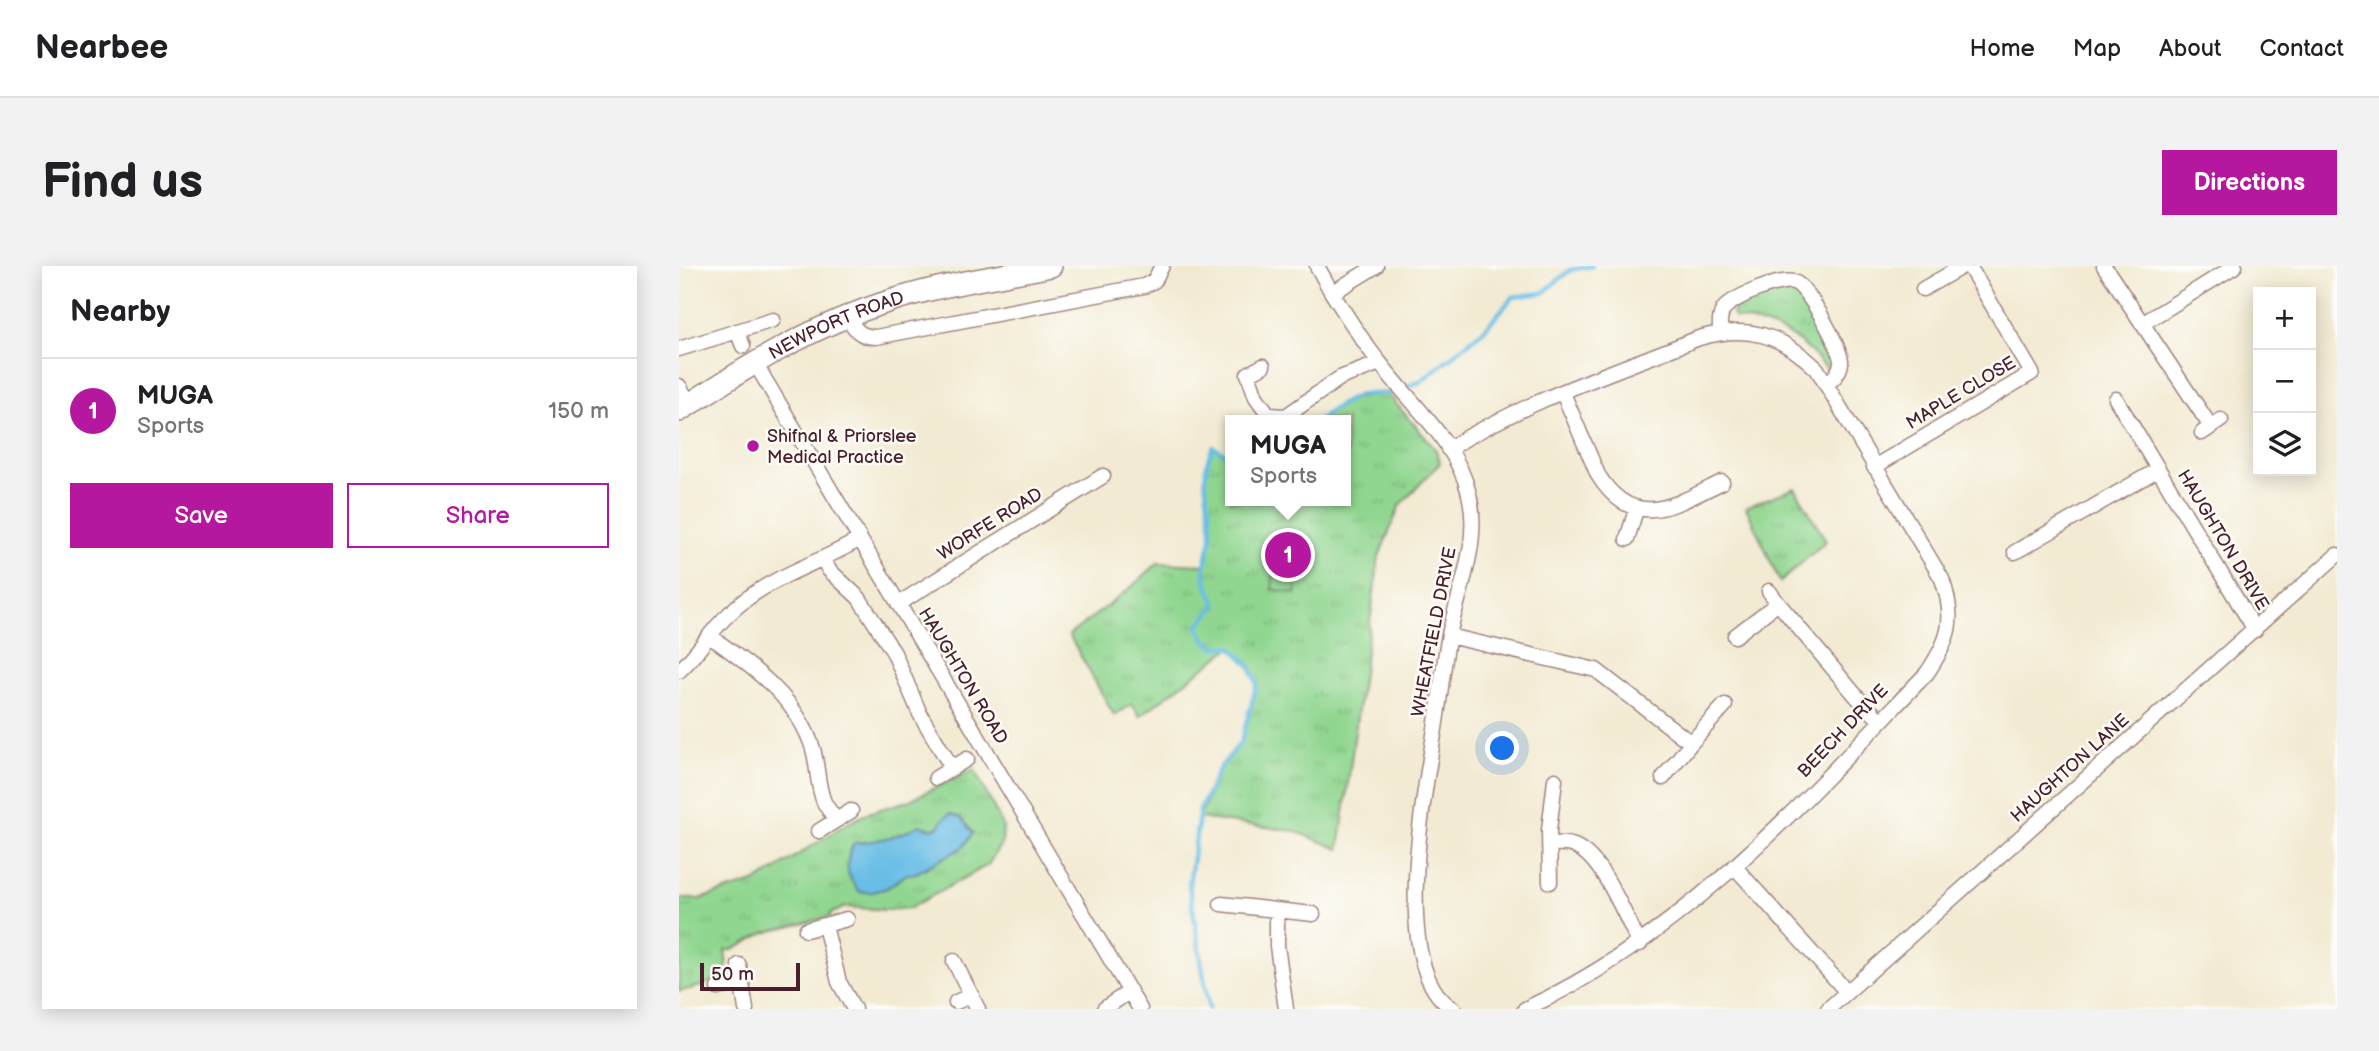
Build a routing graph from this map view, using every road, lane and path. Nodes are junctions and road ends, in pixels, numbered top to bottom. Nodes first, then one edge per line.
1 (1051, 266) edge
2 (1163, 266) edge
3 (1317, 266) edge
4 (1376, 266) edge
5 (1963, 266) edge
6 (1969, 266) edge
7 (2104, 266) edge
8 (2235, 266) edge
9 (1923, 289) dead end
10 (1332, 293) junction
11 (848, 316) junction
12 (773, 320) dead end
13 (2142, 324) junction
14 (737, 331) junction
15 (1720, 332) junction
16 (679, 349) edge
17 (749, 354) junction
18 (1380, 363) junction
19 (1263, 366) dead end
20 (1826, 385) junction
21 (1563, 393) junction
22 (2116, 399) dead end
23 (683, 400) edge
24 (1269, 415) edge
25 (1287, 415) edge
26 (2211, 427) dead end
27 (1448, 449) junction
28 (1874, 467) junction
29 (2157, 470) junction
30 (1103, 476) dead end
31 (1722, 482) dead end
32 (1636, 510) junction
33 (860, 539) junction
34 (1627, 539) dead end
35 (2015, 552) dead end
36 (2337, 555) edge
37 (823, 559) junction
38 (898, 604) junction
39 (2255, 630) junction
40 (710, 636) junction
41 (1449, 636) junction
42 (1735, 636) dead end
43 (679, 671) edge
44 (1725, 705) dead end
45 (1881, 721) junction
46 (1691, 743) junction
47 (967, 760) dead end
48 (952, 768) junction
49 (936, 778) dead end
50 (1663, 778) dead end
51 (1555, 780) dead end
52 (851, 811) dead end
53 (836, 820) junction
54 (819, 831) dead end
55 (1549, 844) junction
56 (1734, 866) junction
57 (1550, 882) dead end
58 (1221, 904) dead end
59 (1277, 912) junction
60 (1313, 914) dead end
61 (847, 919) dead end
62 (825, 926) junction
63 (806, 930) dead end
64 (1640, 944) junction
65 (954, 961) dead end
66 (739, 965) dead end
67 (741, 984) junction
68 (718, 988) dead end
69 (1131, 991) junction
70 (1847, 992) junction
71 (972, 995) junction
72 (956, 1002) dead end
73 (746, 1009) edge
74 (854, 1009) edge
75 (978, 1009) edge
76 (1104, 1009) edge
77 (1140, 1009) edge
78 (1286, 1009) edge
79 (1454, 1009) edge
80 (1525, 1009) edge
81 (1828, 1009) edge

1 - 11 main road, NEWPORT ROAD
2 - 11 street
3 - 10 street, WHEATFIELD DRIVE
4 - 10 street
5 - 9 street
6 - 28 street, MAPLE CLOSE
7 - 13 street
8 - 13 street
10 - 18 street, WHEATFIELD DRIVE
11 - 17 main road, NEWPORT ROAD
12 - 14 street, NEWPORT ROAD
13 - 26 street
14 - 16 street, NEWPORT ROAD
14 - 17 street, HAUGHTON ROAD
15 - 20 street, BEECH DRIVE
15 - 20 street
15 - 21 street, BEECH DRIVE
17 - 23 main road, NEWPORT ROAD
17 - 33 street, HAUGHTON ROAD
18 - 25 street
18 - 27 street, WHEATFIELD DRIVE
19 - 24 street
20 - 28 street, BEECH DRIVE
21 - 27 street, BEECH DRIVE
21 - 32 street
22 - 29 street, HAUGHTON DRIVE
27 - 41 street, WHEATFIELD DRIVE
28 - 45 street, BEECH DRIVE
29 - 35 street, HAUGHTON DRIVE
29 - 39 street, HAUGHTON DRIVE
30 - 38 street, WORFE ROAD
31 - 32 street
32 - 34 street
33 - 37 street
33 - 38 street, HAUGHTON ROAD
36 - 39 street, HAUGHTON LANE
37 - 40 street
37 - 48 street
38 - 69 street, HAUGHTON ROAD
39 - 70 street, HAUGHTON LANE
40 - 43 street
40 - 53 street
41 - 46 street
41 - 79 street, WHEATFIELD DRIVE
42 - 45 street
44 - 46 street
45 - 56 street, BEECH DRIVE
46 - 50 street
47 - 48 street
48 - 49 street
51 - 55 street
52 - 53 street
53 - 54 street
55 - 57 street
55 - 64 street
56 - 64 street, BEECH DRIVE
56 - 70 street
58 - 59 street
59 - 60 street
59 - 78 street
61 - 62 street
62 - 63 street
62 - 74 street
64 - 80 street, BEECH DRIVE
65 - 71 street
66 - 67 street
67 - 68 street
67 - 73 street
69 - 76 street
69 - 77 street, HAUGHTON ROAD
70 - 81 street, HAUGHTON LANE
71 - 72 street
71 - 75 street

